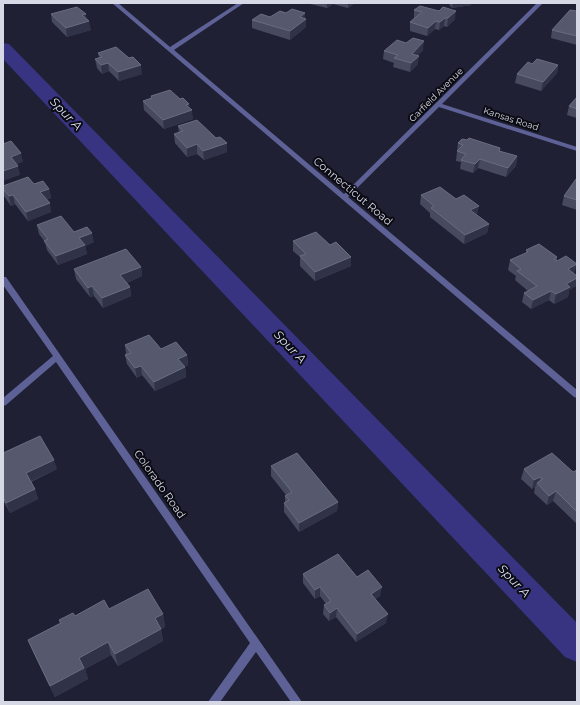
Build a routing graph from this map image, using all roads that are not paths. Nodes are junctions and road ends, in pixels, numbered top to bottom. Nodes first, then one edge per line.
1 (115, 3) edge
2 (241, 3) edge
3 (540, 3) edge
4 (170, 50) junction
5 (439, 105) junction
6 (577, 149) edge
7 (344, 198) junction
8 (3, 279) edge
9 (57, 357) junction
10 (577, 395) edge
11 (3, 403) edge
12 (256, 643) junction
13 (213, 702) edge
14 (297, 702) edge

1 - 4 street, Connecticut Road
2 - 4 street
3 - 5 street, Garfield Avenue
4 - 7 street, Connecticut Road
5 - 6 street, Kansas Road
5 - 7 street, Garfield Avenue
7 - 10 street, Connecticut Road
8 - 9 street, Colorado Road
9 - 11 street
9 - 12 street, Colorado Road
12 - 13 street
12 - 14 street, Colorado Road

